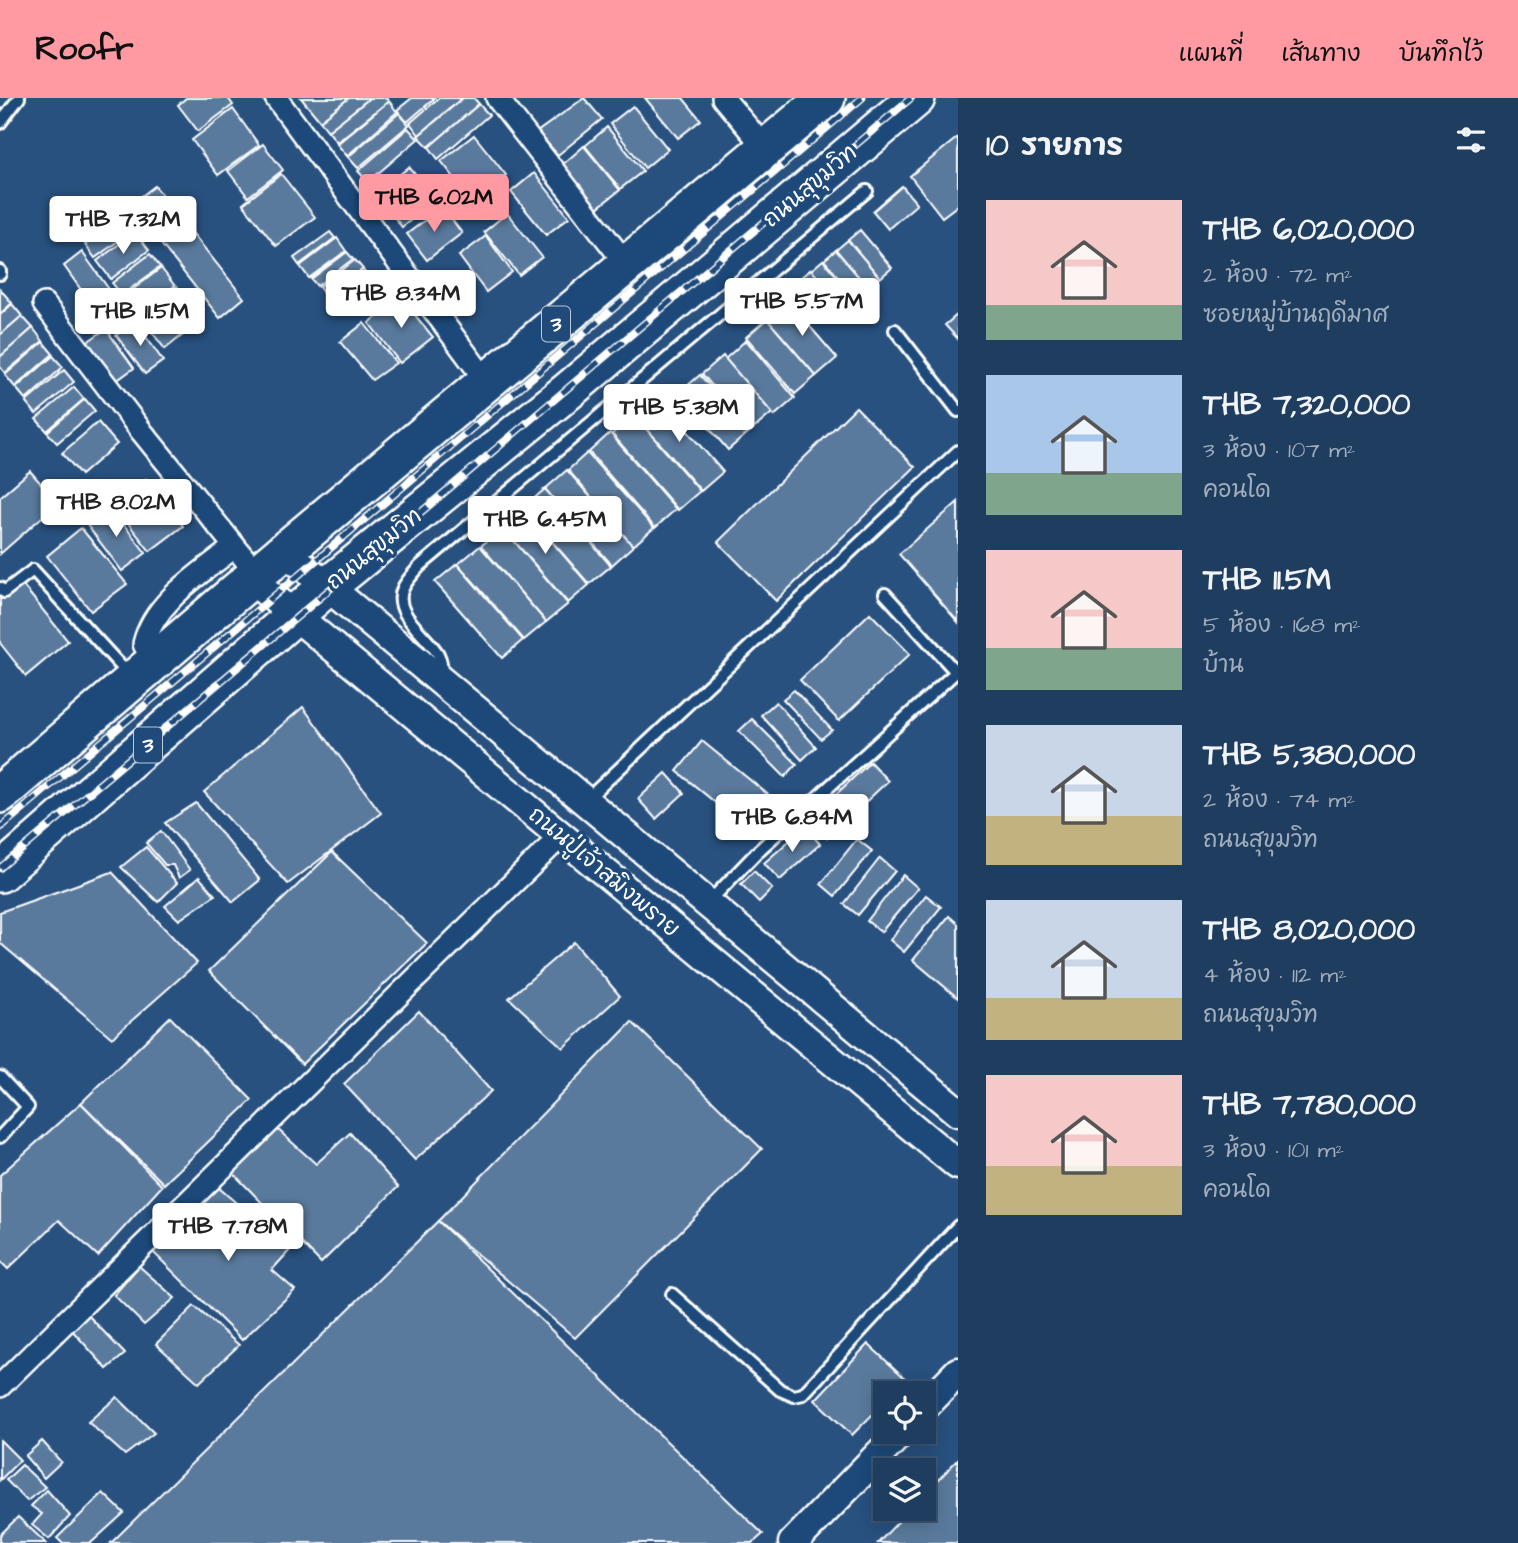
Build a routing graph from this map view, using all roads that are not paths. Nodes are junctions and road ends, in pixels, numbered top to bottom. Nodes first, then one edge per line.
1 (19, 98) edge
2 (276, 98) edge
3 (496, 98) edge
4 (723, 98) edge
5 (826, 98) edge
6 (916, 98) edge
7 (0, 123) edge
8 (766, 149) junction
9 (867, 191) dead end
10 (627, 265) junction
11 (44, 304) dead end
12 (895, 330) dead end
13 (487, 382) junction
14 (958, 411) edge
15 (958, 451) edge
16 (285, 551) junction
17 (247, 566) junction
18 (328, 586) junction
19 (0, 588) edge
20 (885, 594) dead end
21 (295, 617) junction
22 (143, 671) junction
23 (442, 682) junction
24 (0, 794) edge
25 (584, 801) junction
26 (561, 836) junction
27 (0, 873) edge
28 (707, 904) junction
29 (0, 1077) edge
30 (958, 1112) edge
31 (0, 1137) edge
32 (958, 1165) edge
33 (958, 1226) edge
34 (672, 1294) dead end
35 (958, 1372) edge
36 (0, 1386) edge
37 (936, 1395) edge
38 (889, 1444) edge
39 (793, 1543) edge

1 - 7 lane
2 - 13 street
3 - 10 street
4 - 8 street
5 - 8 highway, 3
6 - 18 highway, ถนนสุขุมวิท / 3
8 - 10 highway, 3
9 - 23 lane
10 - 13 highway, 3
11 - 17 street
12 - 14 lane
13 - 16 highway, 3
15 - 25 lane
16 - 17 highway, 3
16 - 18 main road, ถนนปู่เจ้าสมิงพราย
17 - 21 main road, ถนนปู่เจ้าสมิงพราย
17 - 22 highway, 3
18 - 21 highway, ถนนสุขุมวิท / 3
18 - 23 main road, ถนนปู่เจ้าสมิงพราย
19 - 22 lane
20 - 28 lane
21 - 26 main road, ถนนปู่เจ้าสมิงพราย
21 - 27 highway, ถนนสุขุมวิท / 3
22 - 24 highway, 3
23 - 25 main road, ถนนปู่เจ้าสมิงพราย
25 - 28 main road, ถนนปู่เจ้าสมิงพราย
26 - 32 main road, ถนนปู่เจ้าสมิงพราย
26 - 36 street
28 - 30 main road, ถนนปู่เจ้าสมิงพราย
29 - 31 lane
33 - 34 lane
35 - 37 main road
38 - 39 main road

